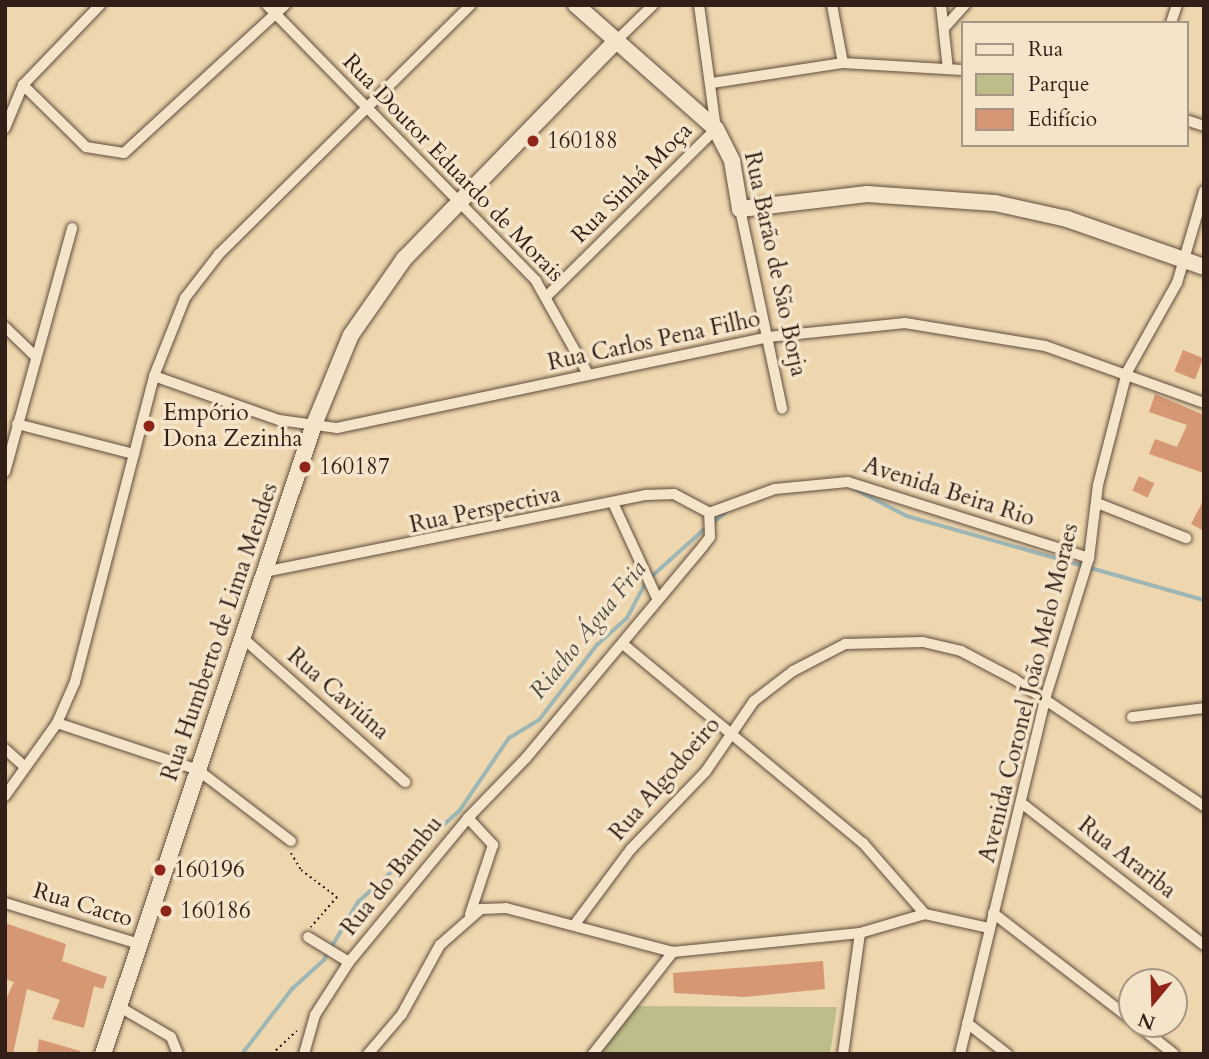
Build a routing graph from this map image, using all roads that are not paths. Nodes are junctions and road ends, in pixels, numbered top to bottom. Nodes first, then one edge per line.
1 (100, 5) edge
2 (267, 5) edge
3 (285, 5) edge
4 (471, 5) edge
5 (576, 5) edge
6 (653, 5) edge
7 (699, 5) edge
8 (831, 5) edge
9 (941, 5) edge
10 (965, 5) edge
11 (276, 14) junction
12 (946, 27) junction
13 (616, 41) junction
14 (843, 63) junction
15 (948, 69) junction
16 (960, 71) edge
17 (712, 83) junction
18 (23, 85) junction
19 (366, 108) junction
20 (5, 128) edge
21 (716, 129) junction
22 (1204, 191) edge
23 (459, 201) junction
24 (740, 209) junction
25 (72, 228) dead end
26 (1184, 258) junction
27 (1204, 267) edge
28 (548, 295) junction
29 (5, 327) edge
30 (768, 337) junction
31 (36, 356) junction
32 (1127, 372) junction
33 (588, 374) junction
34 (154, 376) junction
35 (1204, 403) edge
36 (782, 410) dead end
37 (17, 424) junction
38 (313, 427) junction
39 (134, 454) junction
40 (5, 472) edge
41 (1097, 503) junction
42 (614, 505) junction
43 (711, 517) junction
44 (1186, 538) dead end
45 (1089, 559) junction
46 (264, 572) junction
47 (654, 593) junction
48 (243, 638) junction
49 (623, 644) junction
50 (1045, 699) junction
51 (1204, 708) edge
52 (1132, 717) dead end
53 (57, 723) junction
54 (731, 737) junction
55 (5, 748) edge
56 (25, 767) junction
57 (198, 770) junction
58 (405, 782) dead end
59 (5, 796) edge
60 (1024, 805) junction
61 (1204, 806) edge
62 (468, 818) junction
63 (291, 841) road end
64 (10, 905) edge
65 (993, 913) junction
66 (470, 914) junction
67 (926, 914) junction
68 (575, 924) junction
69 (989, 928) junction
70 (860, 933) junction
71 (308, 937) road end
72 (139, 944) junction
73 (1204, 944) edge
74 (673, 952) junction
75 (349, 962) junction
76 (118, 1006) junction
77 (1118, 1009) edge
78 (967, 1023) junction
79 (1154, 1038) edge
80 (371, 1051) edge
81 (103, 1054) edge
82 (178, 1054) edge
83 (304, 1054) edge
84 (384, 1054) edge
85 (593, 1054) edge
86 (843, 1054) edge
87 (960, 1054) edge
88 (1007, 1054) edge
89 (1174, 1054) edge

1 - 18 street
2 - 11 street, Rua Doutor Eduardo de Morais
3 - 11 street
4 - 19 street
5 - 13 street
6 - 13 street, Rua Humberto de Lima Mendes
7 - 17 street, Rua Barão de São Borja
8 - 14 street
9 - 12 street
10 - 12 street
11 - 18 street
11 - 19 street, Rua Doutor Eduardo de Morais
12 - 15 street
13 - 21 street
13 - 23 street, Rua Humberto de Lima Mendes
14 - 15 street
14 - 17 street
15 - 16 street
17 - 21 street, Rua Barão de São Borja
18 - 20 street
19 - 23 street, Rua Doutor Eduardo de Morais
19 - 34 street
21 - 24 street, Rua Barão de São Borja
21 - 28 street, Rua Sinhá Moça
22 - 26 street, Avenida Coronel João Melo Moraes
23 - 28 street, Rua Doutor Eduardo de Morais
23 - 38 street, Rua Humberto de Lima Mendes
24 - 26 street
24 - 30 street, Rua Barão de São Borja
25 - 31 street
26 - 27 street
26 - 32 street, Avenida Coronel João Melo Moraes
28 - 33 street, Rua Doutor Eduardo de Morais
29 - 31 street
30 - 32 street, Rua Carlos Pena Filho
30 - 33 street, Rua Carlos Pena Filho
30 - 36 street, Rua Barão de São Borja
31 - 37 street
32 - 35 street, Rua Carlos Pena Filho
32 - 41 street, Avenida Coronel João Melo Moraes
33 - 38 street, Rua Carlos Pena Filho
34 - 38 street, Rua Carlos Pena Filho
34 - 39 street
37 - 39 street
37 - 40 street
38 - 46 street, Rua Humberto de Lima Mendes
39 - 53 street
41 - 44 street
41 - 45 street, Avenida Coronel João Melo Moraes
42 - 43 street, Rua Perspectiva
42 - 46 street, Rua Perspectiva
42 - 47 street
43 - 45 street, Avenida Beira Rio
43 - 47 street
45 - 50 street, Avenida Coronel João Melo Moraes
46 - 48 street, Rua Humberto de Lima Mendes
47 - 49 street
48 - 57 street, Rua Humberto de Lima Mendes
48 - 58 street, Rua Caviúna
49 - 54 street
49 - 62 street
50 - 54 street, Rua Algodoeiro
50 - 60 street, Avenida Coronel João Melo Moraes
50 - 61 street, Rua Algodoeiro
51 - 52 street
53 - 56 street
53 - 57 street
54 - 67 street
54 - 68 street, Rua Algodoeiro
55 - 56 street
56 - 59 street
57 - 63 street
57 - 72 street, Rua Humberto de Lima Mendes
60 - 65 street, Avenida Coronel João Melo Moraes
60 - 73 street, Rua Arariba
62 - 66 street, Rua do Bambu
62 - 75 street, Rua do Bambu
64 - 72 street, Rua Cacto
65 - 69 street, Avenida Coronel João Melo Moraes
65 - 77 street
66 - 68 street
66 - 80 street
67 - 69 street
67 - 70 street
68 - 74 street
69 - 78 street, Avenida Coronel João Melo Moraes
70 - 74 street
70 - 86 street
71 - 75 street, Rua do Bambu
72 - 76 street, Rua Humberto de Lima Mendes
74 - 85 street
75 - 83 street
76 - 81 street, Rua Humberto de Lima Mendes
76 - 82 street
78 - 87 street, Avenida Coronel João Melo Moraes
78 - 88 street
79 - 89 street
80 - 84 street

